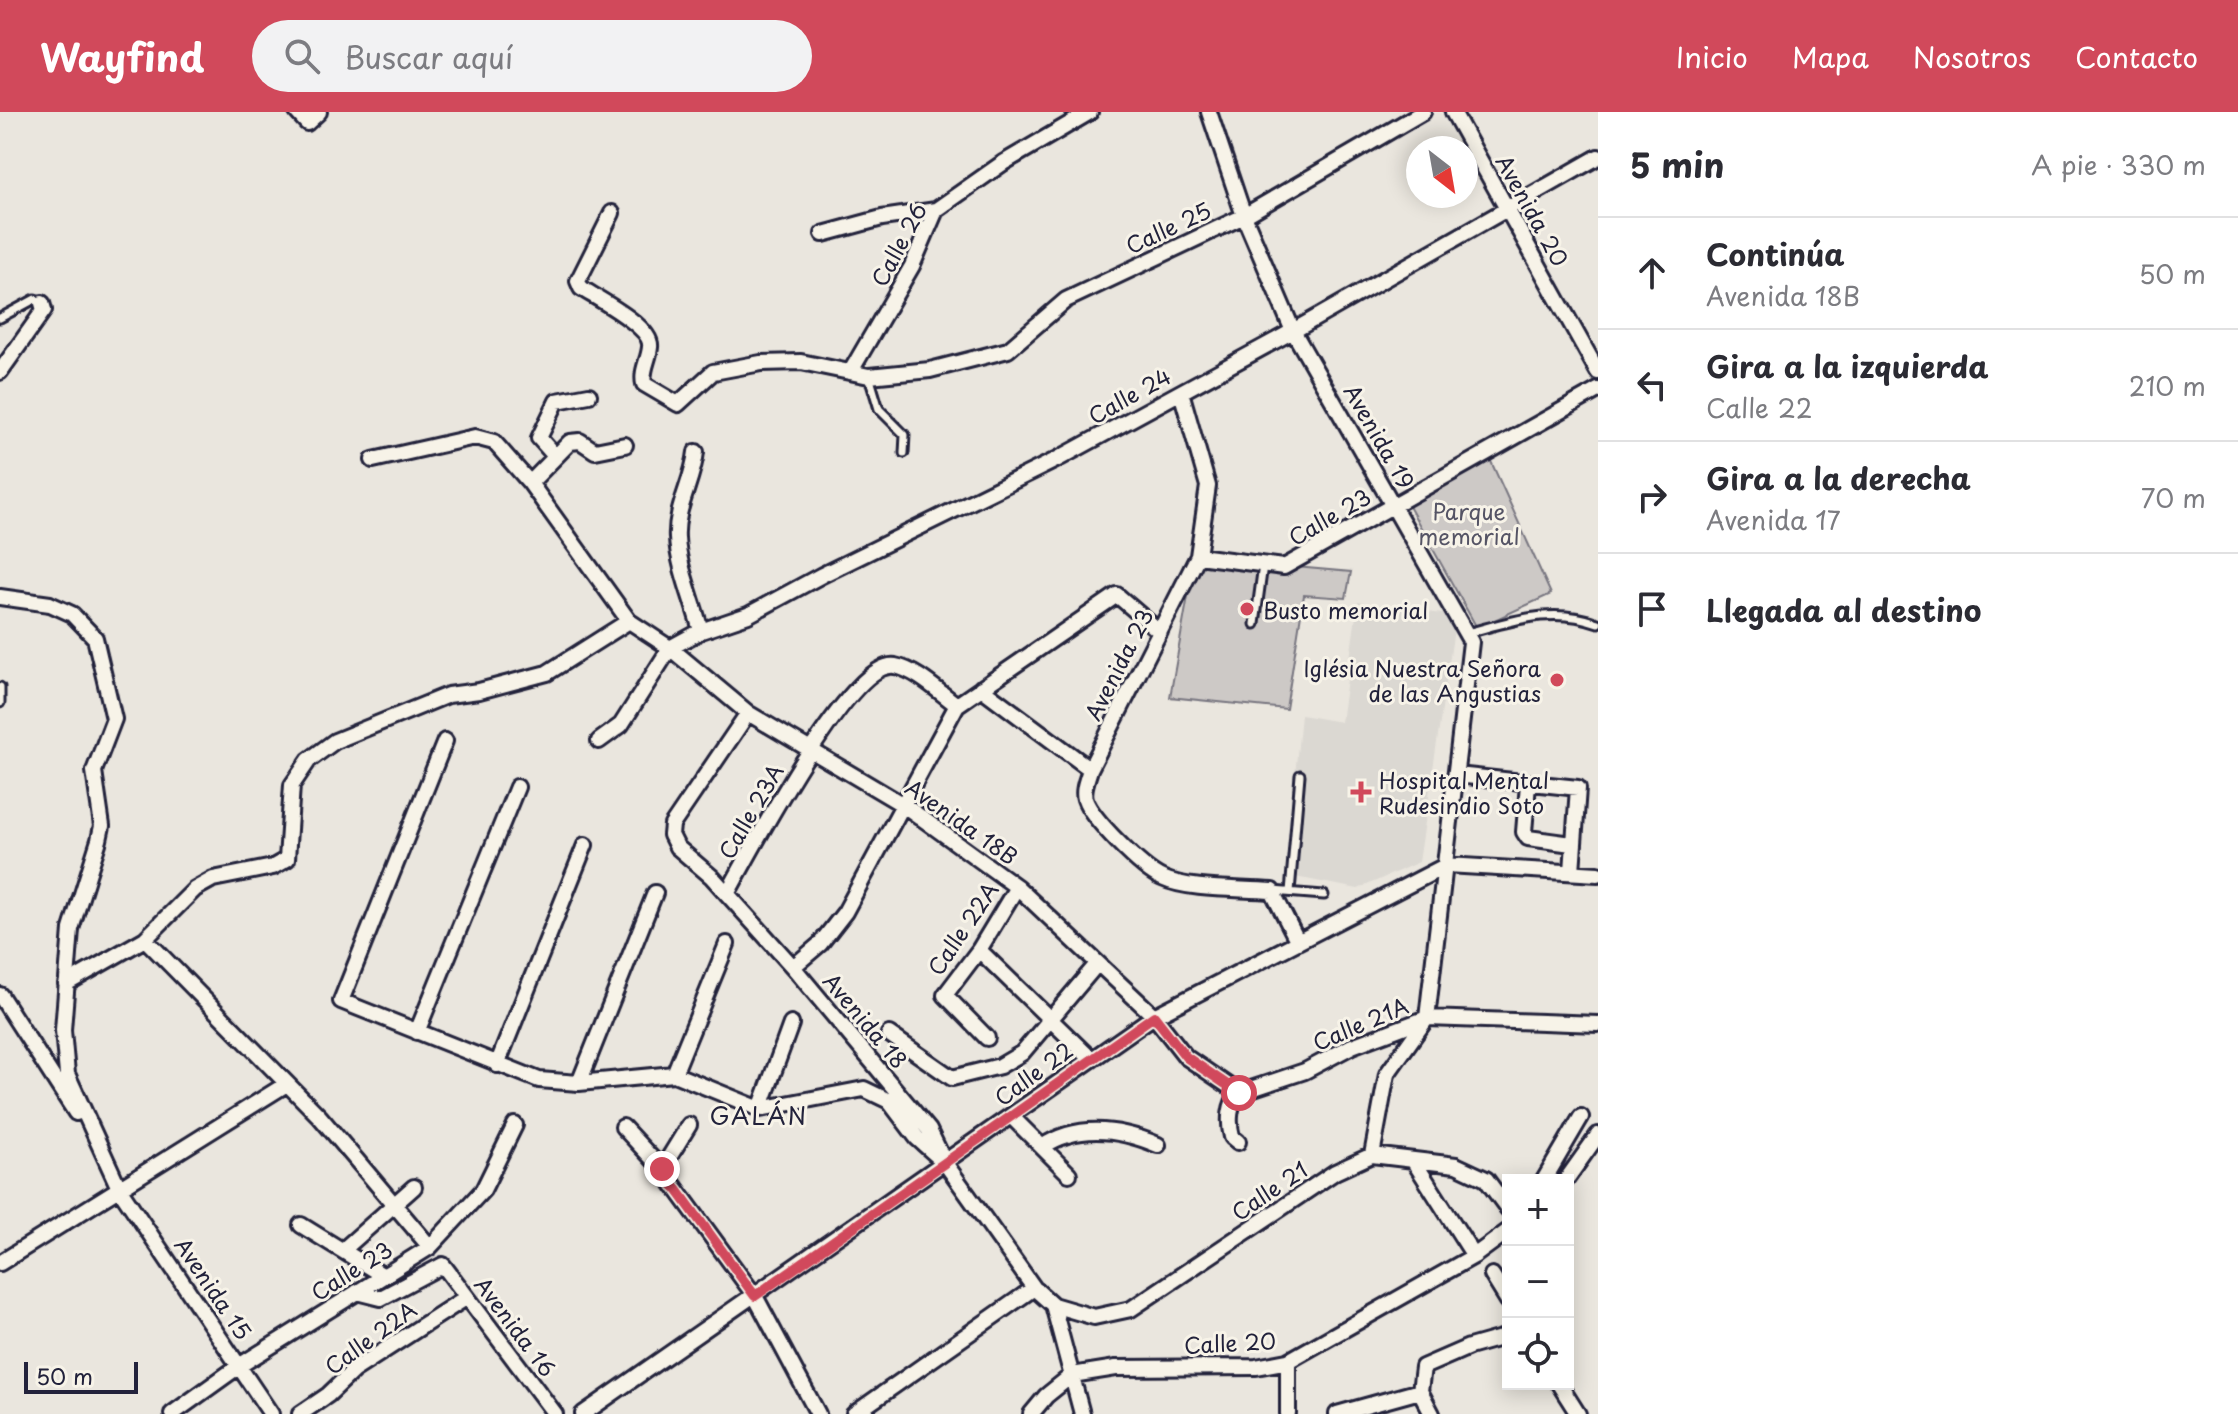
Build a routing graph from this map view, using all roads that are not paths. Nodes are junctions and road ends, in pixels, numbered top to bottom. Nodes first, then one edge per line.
1 (297, 112) edge
2 (319, 112) edge
3 (1090, 112) edge
4 (1209, 112) edge
5 (1423, 112) edge
6 (1453, 112) edge
7 (1598, 157) edge
8 (1507, 209) junction
9 (936, 210) junction
10 (612, 213) dead end
11 (1244, 216) junction
12 (823, 234) dead end
13 (42, 303) joint
14 (0, 318) edge
15 (1293, 331) junction
16 (851, 371) junction
17 (0, 372) edge
18 (1598, 372) edge
19 (869, 376) junction
20 (1598, 390) edge
21 (1181, 392) junction
22 (589, 395) dead end
23 (625, 445) dead end
24 (696, 452) dead end
25 (904, 453) dead end
26 (554, 455) junction
27 (373, 460) dead end
28 (530, 483) junction
29 (1394, 504) junction
30 (1198, 556) junction
31 (1263, 565) junction
32 (0, 597) edge
33 (629, 621) junction
34 (1598, 623) edge
35 (1255, 624) dead end
36 (701, 631) junction
37 (1160, 632) junction
38 (1467, 633) junction
39 (670, 648) junction
40 (0, 687) edge
41 (981, 688) junction
42 (0, 703) edge
43 (957, 705) junction
44 (748, 713) junction
45 (445, 741) dead end
46 (599, 741) dead end
47 (810, 750) junction
48 (1090, 769) junction
49 (1300, 775) dead end
50 (1457, 775) junction
51 (1528, 784) junction
52 (517, 787) dead end
53 (905, 806) junction
54 (1572, 844) junction
55 (585, 845) dead end
56 (1447, 865) junction
57 (1572, 871) junction
58 (1598, 874) edge
59 (1017, 887) junction
60 (1272, 891) junction
61 (1290, 892) junction
62 (655, 893) dead end
63 (727, 894) junction
64 (1324, 895) dead end
65 (145, 939) junction
66 (1298, 942) junction
67 (727, 944) dead end
68 (979, 950) junction
69 (1097, 964) junction
70 (793, 967) junction
71 (66, 984) junction
72 (0, 995) edge
73 (1154, 1016) junction
74 (1049, 1017) junction
75 (1427, 1018) junction
76 (791, 1024) dead end
77 (1598, 1024) edge
78 (417, 1032) junction
79 (889, 1034) dead end
80 (987, 1038) dead end
81 (1090, 1058) junction
82 (497, 1065) junction
83 (674, 1074) junction
84 (579, 1083) junction
85 (285, 1085) junction
86 (1239, 1093) junction
87 (760, 1109) junction
88 (1011, 1116) junction
89 (1581, 1117) dead end
90 (515, 1125) dead end
91 (689, 1125) dead end
92 (623, 1127) dead end
93 (1598, 1135) edge
94 (1238, 1142) dead end
95 (1158, 1145) dead end
96 (98, 1147) junction
97 (1042, 1147) junction
98 (1372, 1155) junction
99 (1413, 1160) junction
100 (945, 1163) junction
101 (662, 1169) junction
102 (1069, 1174) dead end
103 (1548, 1174) edge
104 (1570, 1174) edge
105 (414, 1187) dead end
106 (119, 1188) junction
107 (1502, 1201) edge
108 (394, 1205) junction
109 (301, 1225) dead end
110 (1502, 1235) edge
111 (430, 1247) junction
112 (343, 1250) junction
113 (1474, 1256) junction
114 (0, 1263) edge
115 (382, 1275) junction
116 (1492, 1275) dead end
117 (1034, 1288) junction
118 (1502, 1291) edge
119 (357, 1292) junction
120 (755, 1296) junction
121 (467, 1297) junction
122 (1053, 1305) junction
123 (1502, 1338) edge
124 (1288, 1361) junction
125 (239, 1366) junction
126 (1072, 1375) junction
127 (1563, 1390) edge
128 (1420, 1391) junction
129 (172, 1414) edge
130 (271, 1414) edge
131 (300, 1414) edge
132 (555, 1414) edge
133 (583, 1414) edge
134 (818, 1414) edge
135 (854, 1414) edge
136 (1031, 1414) edge
137 (1082, 1414) edge
138 (1288, 1414) edge
139 (1337, 1414) edge
140 (1432, 1414) edge
141 (1578, 1414) edge

1 - 2 street
3 - 9 street, Calle 26
4 - 11 street, Avenida 19
5 - 11 street, Calle 25
6 - 8 street, Avenida 20
7 - 8 street, Calle 24
8 - 15 street, Calle 24
8 - 18 street, Avenida 20
9 - 12 street
9 - 16 street, Calle 26
10 - 16 street
11 - 15 street, Avenida 19
11 - 19 street, Calle 25
13 - 14 lane
13 - 17 street
15 - 21 street, Calle 24
15 - 29 street, Avenida 19
16 - 19 street
19 - 25 lane
20 - 29 street, Calle 23
21 - 30 street, Avenida 23
21 - 36 street, Calle 24
22 - 26 street
23 - 26 street
24 - 36 street
26 - 28 street
27 - 28 street
28 - 33 street
29 - 31 street, Calle 23
29 - 38 street, Avenida 19
30 - 31 street, Calle 23
30 - 37 street, Avenida 23
31 - 35 lane
32 - 71 street
33 - 39 street, Avenida 18B
33 - 65 street
34 - 38 lane
36 - 39 street, Calle 24
37 - 41 street
37 - 48 street, Avenida 23
38 - 50 street, Avenida 19
39 - 44 street, Avenida 18B
39 - 46 street
40 - 42 lane
41 - 43 street
41 - 48 street
43 - 47 street
43 - 53 street
44 - 47 street, Avenida 18B
44 - 63 street, Avenida 18
45 - 78 street
47 - 53 street, Avenida 18B
47 - 63 street, Calle 23A
48 - 60 street, Avenida 23
49 - 61 lane
50 - 51 street
50 - 56 street, Avenida 19
51 - 54 street
51 - 54 street
52 - 78 street
53 - 59 street, Avenida 18B
53 - 70 street
54 - 57 street
55 - 82 street
56 - 57 street
56 - 66 street, Calle 22
56 - 75 street, Avenida 19
57 - 58 street
59 - 68 street, Calle 22A
59 - 69 street, Avenida 18B
60 - 61 lane
60 - 66 street
61 - 64 lane
62 - 84 street
63 - 70 street, Avenida 18
65 - 71 street
65 - 85 street
66 - 73 street, Calle 22
67 - 83 street
68 - 74 street
68 - 80 street, Calle 22A
69 - 73 street, Avenida 18B
69 - 74 street, Calle 22
70 - 100 street, Avenida 18
71 - 96 street
72 - 96 street
73 - 81 street, Calle 22
73 - 86 street, Avenida 18B
74 - 79 street, Calle 22
74 - 81 street
75 - 77 street, Calle 21A
75 - 86 street, Calle 21A
75 - 98 street, Avenida 19
76 - 87 street
78 - 82 street
81 - 88 street, Calle 22
82 - 84 street
83 - 84 street
83 - 87 street
85 - 106 street
85 - 108 street
86 - 94 street
87 - 100 street
88 - 97 street
88 - 100 street, Calle 22
89 - 103 street
90 - 111 street, Calle 23
91 - 101 street
92 - 101 street
93 - 104 street
95 - 97 street
96 - 106 street, Avenida 15
97 - 102 street
98 - 99 street
98 - 122 street, Calle 21
99 - 107 street
99 - 113 street
100 - 117 street, Avenida 18
100 - 120 street, Calle 22
101 - 120 street
105 - 108 street
106 - 114 street
106 - 125 street, Avenida 15
108 - 111 street
108 - 112 street
109 - 112 street
110 - 113 street, Calle 20
111 - 115 street, Calle 23
112 - 115 street
113 - 124 street, Calle 20
115 - 119 street, Calle 23
116 - 118 street
117 - 122 street, Avenida 18
117 - 135 street
119 - 121 street, Avenida 16
119 - 125 street, Calle 23
120 - 133 street, Calle 22
120 - 134 street
121 - 131 street, Calle 22A
121 - 132 street, Avenida 16
122 - 126 street
123 - 128 street
124 - 126 street, Calle 20
124 - 138 street
125 - 129 street, Calle 23
125 - 130 street, Avenida 15
126 - 136 street
126 - 137 street
127 - 141 street
128 - 139 street
128 - 140 street

